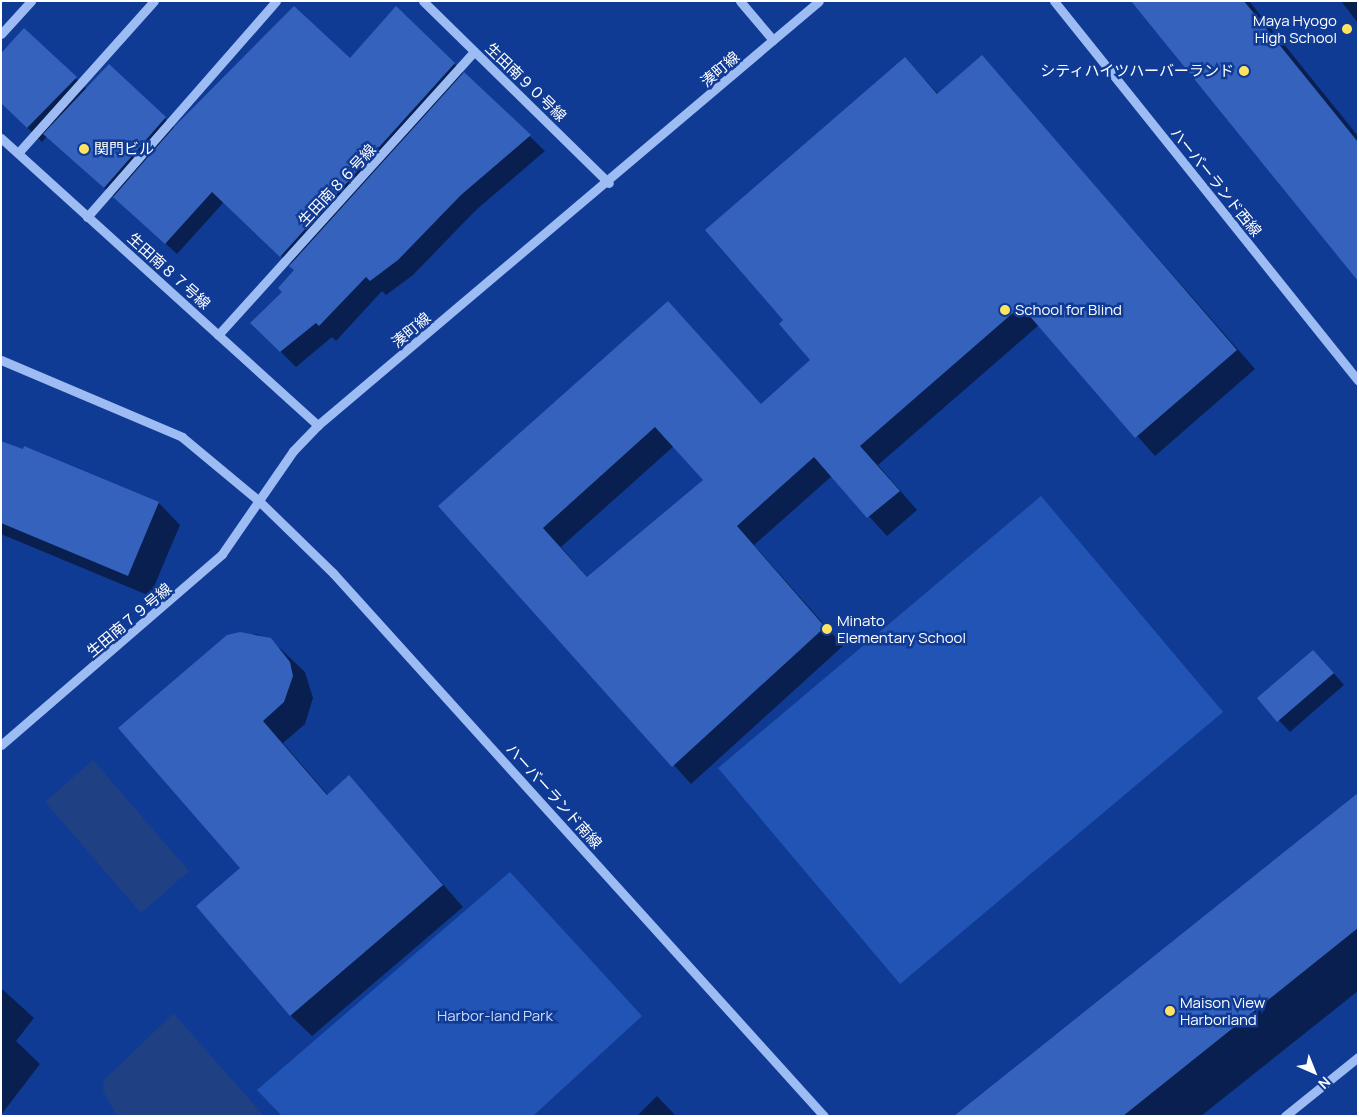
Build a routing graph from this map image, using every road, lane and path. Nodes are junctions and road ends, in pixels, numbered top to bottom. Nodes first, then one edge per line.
1 (31, 1) edge
2 (154, 1) edge
3 (276, 1) edge
4 (423, 1) edge
5 (740, 1) edge
6 (819, 1) edge
7 (1054, 1) edge
8 (1, 34) edge
9 (773, 40) junction
10 (474, 52) junction
11 (1, 138) edge
12 (18, 153) junction
13 (609, 183) junction
14 (87, 217) junction
15 (218, 335) junction
16 (1, 360) edge
17 (1358, 380) edge
18 (318, 425) junction
19 (258, 500) junction
20 (1, 746) edge
21 (1358, 1057) edge
22 (824, 1116) edge
23 (1285, 1116) edge

1 - 8 street
2 - 12 street
3 - 14 street
4 - 10 street, 生田南９０号線
5 - 9 street
6 - 9 street, 湊町線
7 - 17 street, ハーバーランド西線
9 - 13 street, 湊町線
10 - 13 street, 生田南９０号線
10 - 15 street, 生田南８６号線
11 - 12 street, 生田南８７号線
12 - 14 street, 生田南８７号線
13 - 18 street, 湊町線
14 - 15 street, 生田南８７号線
15 - 18 street, 生田南８７号線
16 - 19 street
18 - 19 street, 湊町線
19 - 20 street, 生田南７９号線
19 - 22 street, ハーバーランド南線
21 - 23 street

